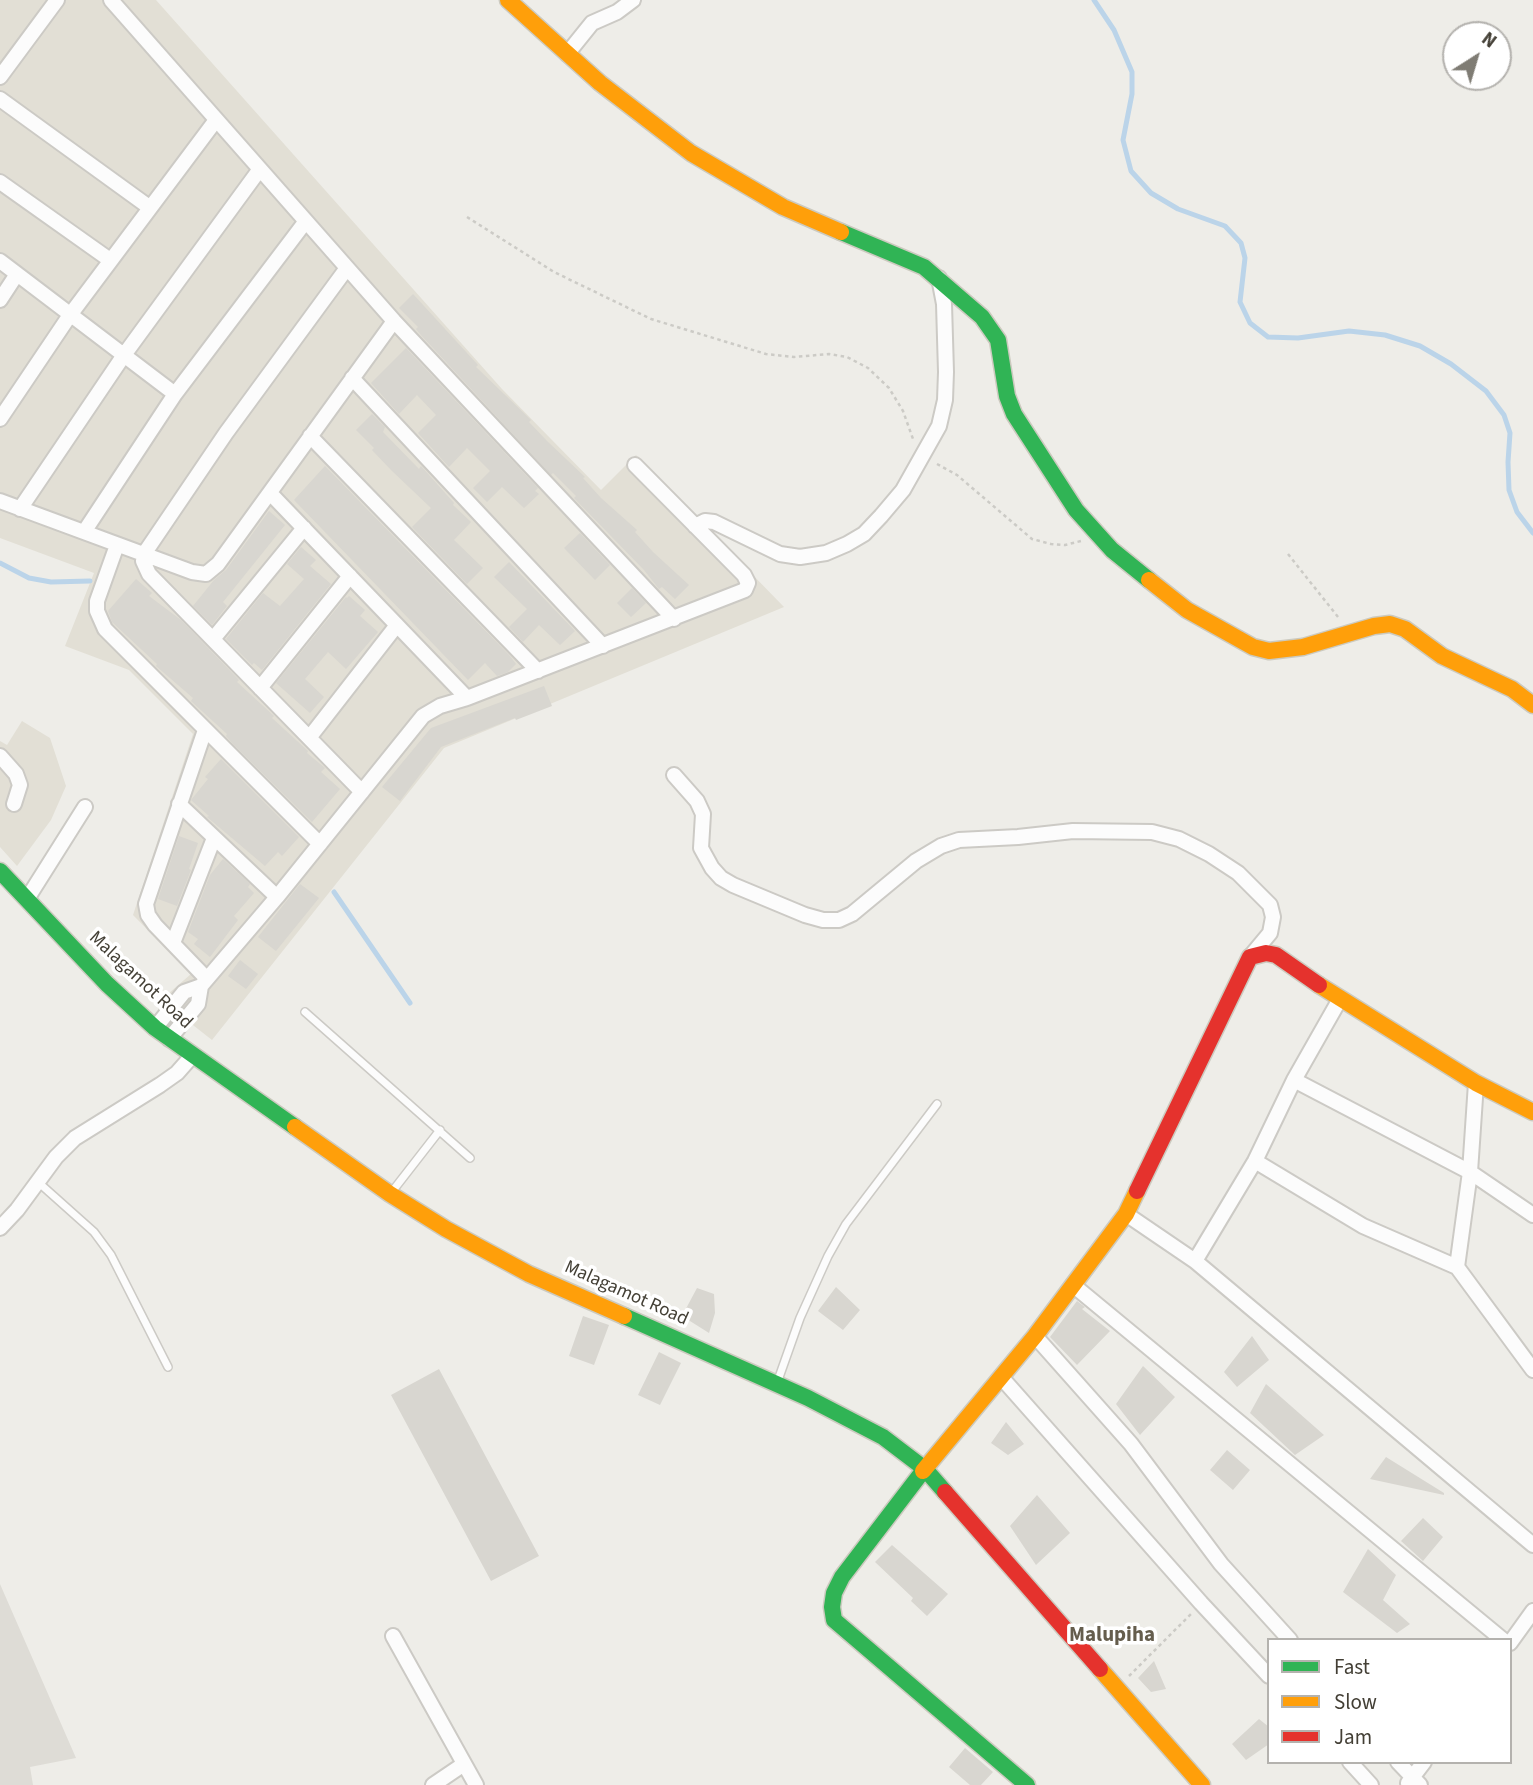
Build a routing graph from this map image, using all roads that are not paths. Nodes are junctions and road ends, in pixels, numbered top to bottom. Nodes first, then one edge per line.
1 (57, 0) edge
2 (111, 0) edge
3 (508, 0) edge
4 (633, 0) edge
5 (567, 54) junction
6 (0, 77) edge
7 (0, 99) edge
8 (216, 120) junction
9 (260, 169) junction
10 (0, 182) edge
11 (149, 207) junction
12 (306, 221) junction
13 (110, 260) junction
14 (0, 261) edge
15 (347, 268) junction
16 (17, 274) junction
17 (939, 278) junction
18 (0, 300) edge
19 (70, 315) junction
20 (394, 321) junction
21 (124, 355) junction
22 (352, 378) junction
23 (175, 394) junction
24 (0, 419) edge
25 (310, 436) junction
26 (635, 465) dead end
27 (270, 493) junction
28 (0, 501) edge
29 (20, 509) junction
30 (695, 526) junction
31 (304, 528) junction
32 (84, 532) junction
33 (117, 545) junction
34 (144, 554) junction
35 (350, 576) junction
36 (674, 619) junction
37 (397, 625) junction
38 (213, 639) junction
39 (603, 646) junction
40 (538, 671) junction
41 (260, 688) junction
42 (467, 698) junction
43 (1533, 705) edge
44 (205, 730) junction
45 (309, 738) junction
46 (0, 756) edge
47 (674, 775) dead end
48 (362, 792) junction
49 (14, 804) dead end
50 (179, 804) junction
51 (85, 807) dead end
52 (214, 838) junction
53 (320, 844) junction
54 (0, 871) edge
55 (277, 897) junction
56 (27, 899) junction
57 (173, 943) junction
58 (1250, 957) junction
59 (204, 982) junction
60 (1340, 999) junction
61 (305, 1012) dead end
62 (155, 1028) junction
63 (169, 1039) junction
64 (192, 1056) junction
65 (1294, 1080) junction
66 (1476, 1083) junction
67 (937, 1104) dead end
68 (1533, 1112) edge
69 (440, 1130) junction
70 (470, 1158) dead end
71 (1255, 1161) junction
72 (1470, 1172) junction
73 (38, 1182) junction
74 (390, 1194) junction
75 (1126, 1214) junction
76 (1533, 1215) edge
77 (0, 1228) edge
78 (1195, 1261) junction
79 (1457, 1267) junction
80 (1073, 1285) junction
81 (1035, 1336) junction
82 (168, 1367) dead end
83 (1533, 1370) edge
84 (1001, 1377) junction
85 (776, 1384) junction
86 (925, 1469) junction
87 (1533, 1545) edge
88 (1533, 1612) edge
89 (393, 1636) dead end
90 (1288, 1638) edge
91 (1501, 1638) edge
92 (1512, 1640) edge
93 (1267, 1674) edge
94 (464, 1764) junction
95 (1352, 1764) edge
96 (1399, 1764) edge
97 (1423, 1764) edge
98 (1413, 1783) edge
99 (433, 1785) edge
100 (476, 1785) edge
101 (1027, 1785) edge
102 (1202, 1785) edge
103 (1371, 1785) edge

1 - 6 street
2 - 8 street
3 - 5 street
4 - 5 street
5 - 17 street
7 - 11 street
8 - 9 street
8 - 11 street
9 - 12 street
9 - 21 street
10 - 13 street
11 - 13 street
12 - 15 street
12 - 23 street
13 - 19 street
14 - 16 street
15 - 20 street
15 - 34 street
16 - 18 street
16 - 19 street
17 - 30 street
17 - 43 street
19 - 21 street
19 - 24 street
20 - 22 street
20 - 36 street
21 - 23 street
21 - 29 street
22 - 25 street
22 - 39 street
23 - 32 street
25 - 27 street
25 - 40 street
26 - 30 street
27 - 31 street
27 - 34 street
28 - 29 street
29 - 32 street
30 - 36 street
31 - 35 street
31 - 38 street
32 - 33 street
33 - 34 street
33 - 44 street
34 - 38 street
35 - 37 street
35 - 41 street
36 - 39 street
37 - 42 street
37 - 45 street
38 - 41 street
39 - 40 street
40 - 42 street
41 - 45 street
42 - 48 street
44 - 50 street
44 - 53 street
45 - 48 street
46 - 49 street
47 - 58 street
48 - 53 street
50 - 52 street
50 - 57 street
51 - 56 street
52 - 55 street
52 - 57 street
53 - 55 street
54 - 56 street, Malagamot Road
55 - 59 street
56 - 62 street, Malagamot Road
57 - 59 street
58 - 60 street
58 - 75 street
59 - 62 street
59 - 63 street
60 - 65 street
60 - 66 street
61 - 69 lane
62 - 63 street, Malagamot Road
63 - 64 street, Malagamot Road
64 - 73 street
64 - 74 street, Malagamot Road
65 - 71 street
65 - 72 street
66 - 68 street
66 - 72 street
67 - 85 lane
69 - 70 lane
69 - 74 lane
71 - 78 street
71 - 79 street
72 - 76 street
72 - 79 street
73 - 77 street
73 - 82 lane
74 - 85 street, Malagamot Road
75 - 78 street
75 - 80 street
78 - 87 street
79 - 83 street
80 - 81 street
80 - 91 street
81 - 84 street
81 - 90 street
84 - 86 street
84 - 93 street
85 - 86 street, Malagamot Road
86 - 101 street
86 - 102 street, Malagamot Road
88 - 92 street
89 - 94 street
94 - 99 street
94 - 100 street
95 - 103 street
96 - 98 street
97 - 98 street

